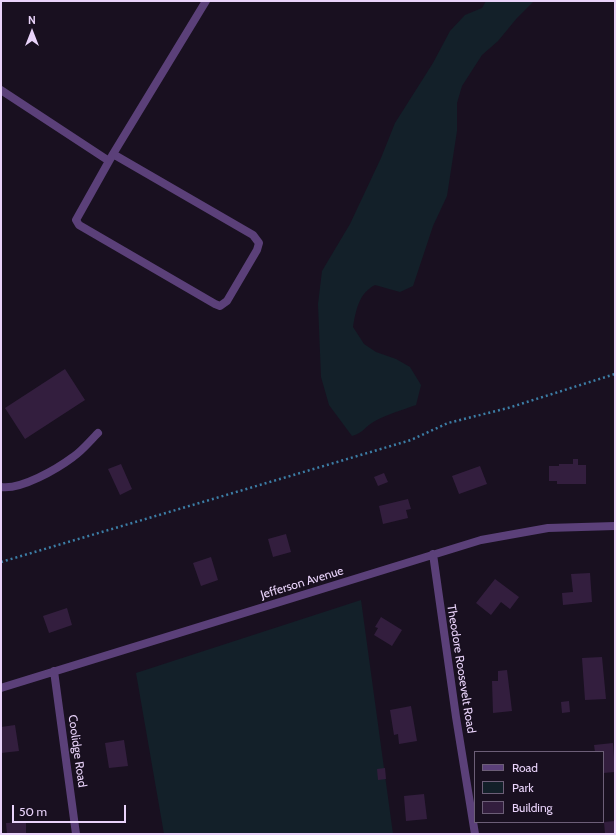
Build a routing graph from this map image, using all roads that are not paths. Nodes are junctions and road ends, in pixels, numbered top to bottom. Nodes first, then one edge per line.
1 (206, 1) edge
2 (1, 90) edge
3 (111, 158) junction
4 (98, 433) dead end
5 (1, 487) edge
6 (615, 526) edge
7 (433, 554) junction
8 (54, 671) junction
9 (1, 688) edge
10 (76, 834) edge
11 (475, 834) edge

1 - 3 street
2 - 3 street
3 - 3 street
4 - 5 street
6 - 7 street, Jefferson Avenue
7 - 8 street, Jefferson Avenue
7 - 11 street, Theodore Roosevelt Road
8 - 9 street, Jefferson Avenue
8 - 10 street, Coolidge Road

